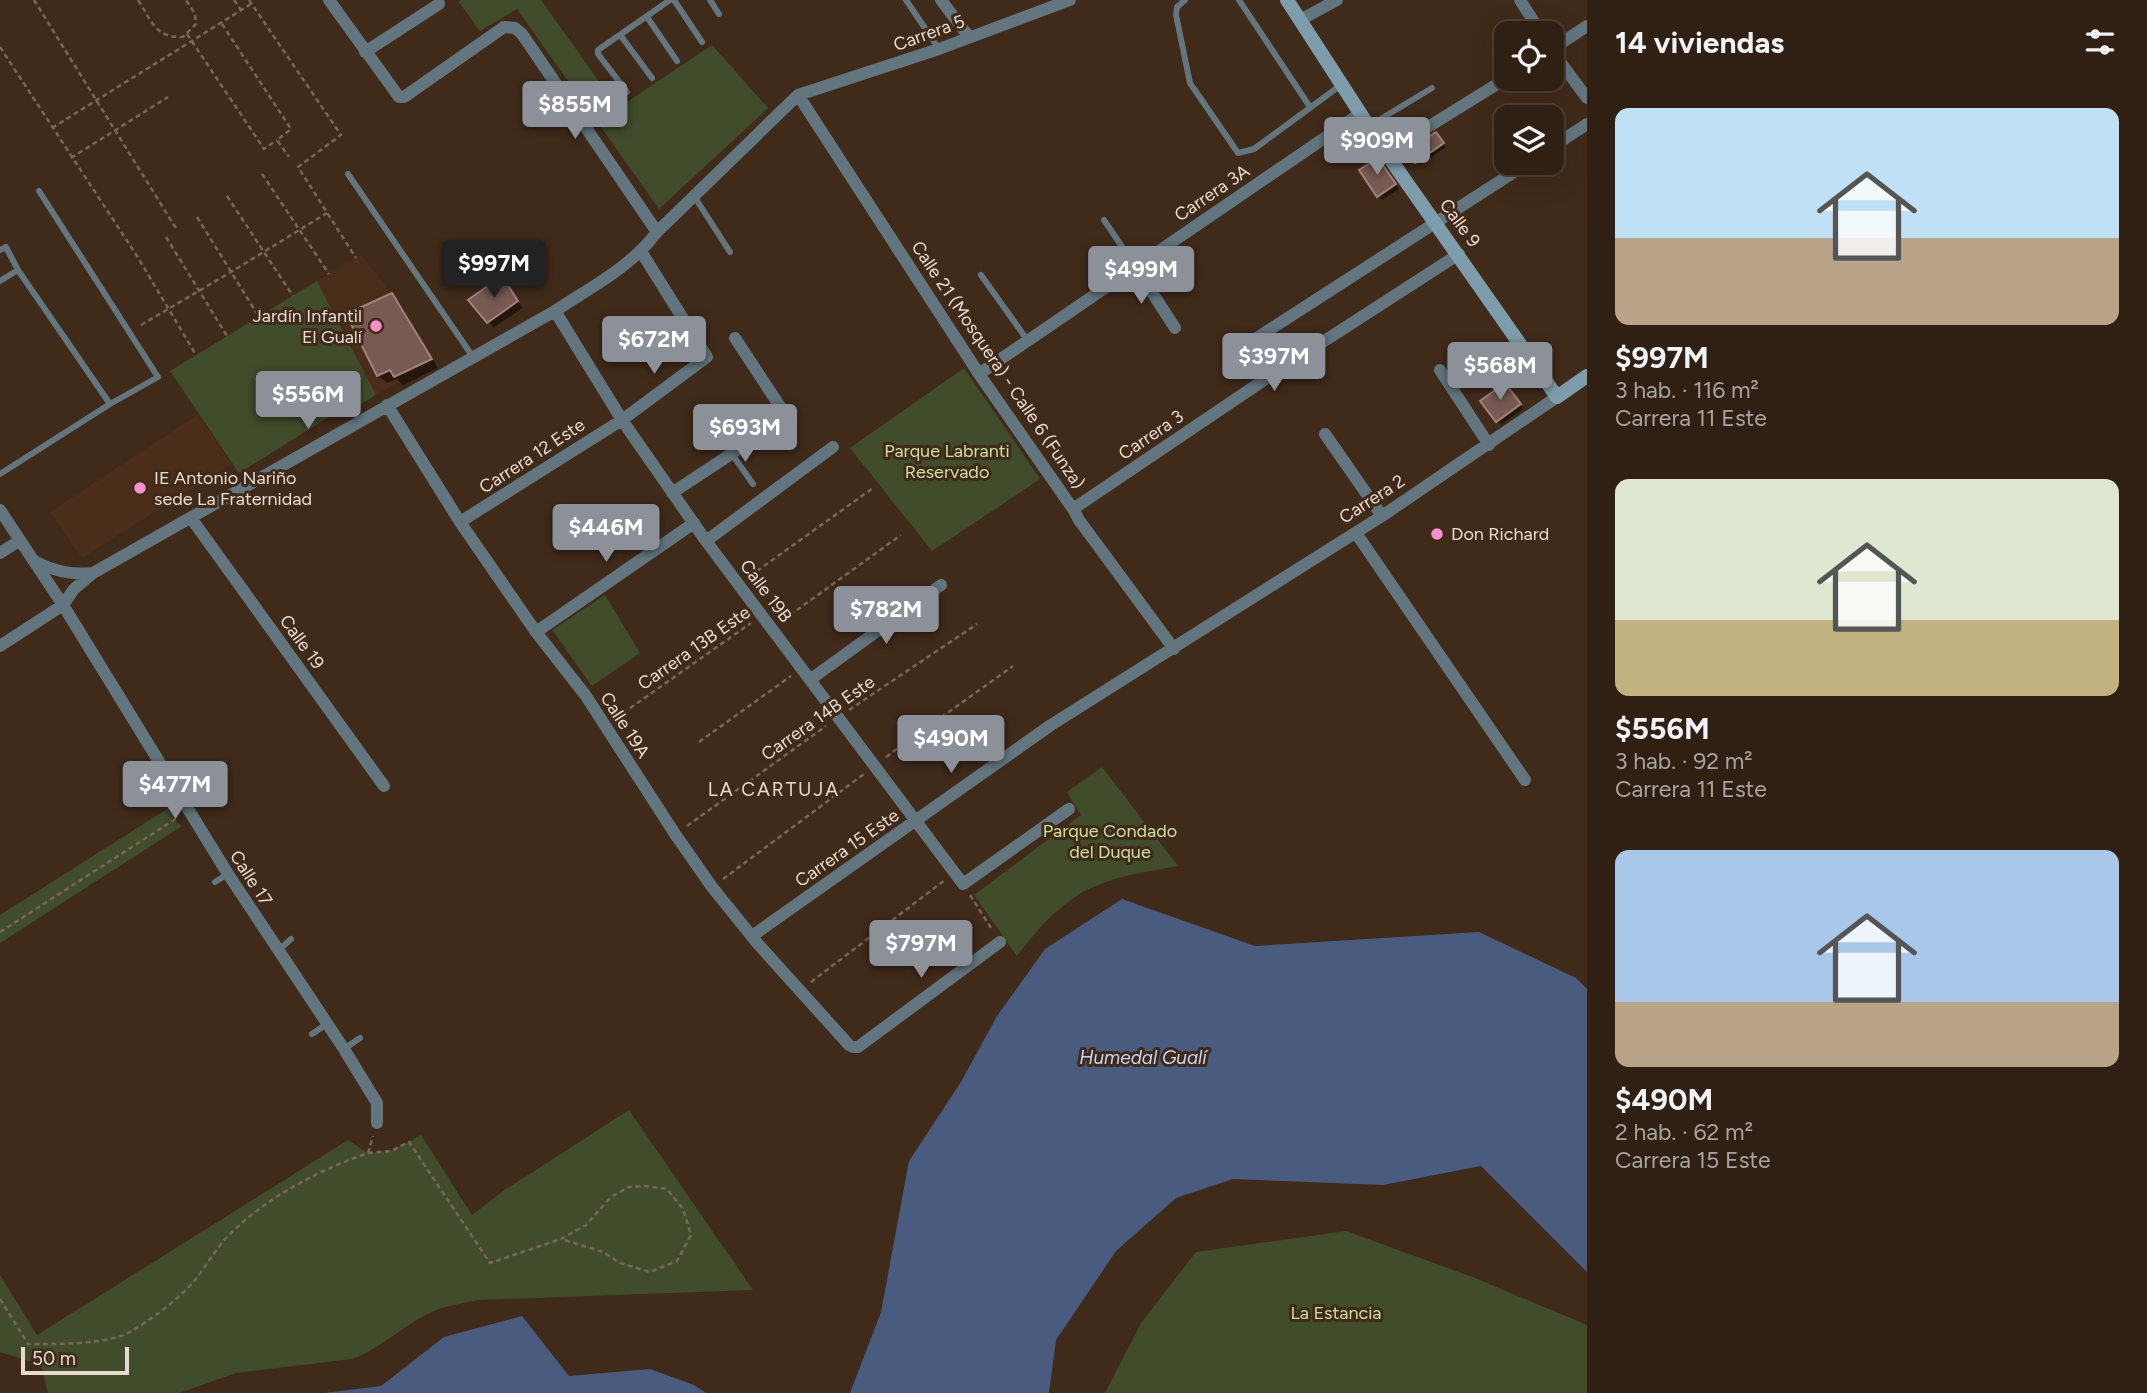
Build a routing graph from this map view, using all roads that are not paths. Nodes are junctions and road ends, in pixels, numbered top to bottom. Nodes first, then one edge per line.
1 (329, 0) edge
2 (672, 0) edge
3 (710, 0) edge
4 (905, 0) edge
5 (941, 0) edge
6 (1070, 0) edge
7 (1185, 0) edge
8 (1239, 0) edge
9 (1287, 0) edge
10 (1337, 0) edge
11 (1520, 0) edge
12 (439, 4) dead end
13 (719, 14) dead end
14 (647, 17) junction
15 (1300, 20) junction
16 (1533, 21) edge
17 (1587, 26) edge
18 (621, 36) junction
19 (969, 37) junction
20 (1564, 42) edge
21 (702, 43) dead end
22 (939, 49) junction
23 (365, 52) junction
24 (677, 61) dead end
25 (1564, 66) edge
26 (652, 78) dead end
27 (1343, 84) junction
28 (1494, 86) edge
29 (1432, 88) dead end
30 (627, 92) dead end
31 (798, 95) junction
32 (1587, 98) edge
33 (1310, 107) junction
34 (1361, 113) junction
35 (1587, 124) edge
36 (1369, 126) junction
37 (1564, 139) edge
38 (1386, 153) junction
39 (348, 174) dead end
40 (1509, 175) edge
41 (39, 191) dead end
42 (694, 196) junction
43 (1104, 220) dead end
44 (1436, 222) junction
45 (657, 232) junction
46 (0, 250) edge
47 (730, 252) dead end
48 (642, 253) junction
49 (1459, 254) junction
50 (1135, 266) junction
51 (18, 270) junction
52 (981, 275) dead end
53 (0, 281) edge
54 (555, 311) junction
55 (1175, 328) dead end
56 (735, 338) dead end
57 (1028, 341) junction
58 (473, 357) junction
59 (1440, 370) dead end
60 (979, 374) junction
61 (1587, 376) edge
62 (1264, 380) junction
63 (1557, 397) junction
64 (110, 404) junction
65 (387, 405) junction
66 (622, 420) junction
67 (1325, 434) dead end
68 (1489, 445) junction
69 (833, 447) dead end
70 (731, 453) junction
71 (0, 474) edge
72 (753, 484) dead end
73 (672, 493) junction
74 (0, 510) edge
75 (1382, 516) junction
76 (191, 518) junction
77 (1075, 518) junction
78 (460, 522) junction
79 (694, 523) junction
80 (1356, 533) junction
81 (19, 541) junction
82 (706, 541) junction
83 (0, 552) edge
84 (32, 560) junction
85 (93, 573) junction
86 (942, 586) dead end
87 (63, 605) junction
88 (536, 632) junction
89 (0, 646) edge
90 (1174, 649) junction
91 (811, 679) junction
92 (1525, 780) dead end
93 (384, 786) dead end
94 (1069, 809) dead end
95 (917, 820) junction
96 (228, 874) junction
97 (215, 882) dead end
98 (752, 936) junction
99 (291, 939) dead end
100 (1000, 942) road end
101 (278, 951) junction
102 (328, 1023) junction
103 (312, 1034) dead end
104 (360, 1038) dead end
105 (344, 1049) junction
106 (377, 1123) road end

1 - 23 street
2 - 14 lane
2 - 21 lane
3 - 13 lane
4 - 22 lane
5 - 19 street
6 - 19 street, Carrera 5
7 - 33 lane
8 - 33 lane
9 - 15 main road, Calle 9
10 - 15 street
11 - 16 street
12 - 23 street
14 - 18 lane
14 - 24 lane
15 - 27 main road, Calle 9
17 - 20 street
18 - 26 lane
18 - 30 lane
19 - 22 street, Carrera 5
22 - 31 street, Carrera 5
23 - 45 street
25 - 32 street
27 - 33 lane
27 - 34 main road, Calle 9
28 - 38 street
29 - 36 lane
31 - 42 street
31 - 60 street, Calle 21 (Mosquera) - Calle 6 (Funza)
34 - 36 main road, Calle 9
34 - 50 street, Carrera 3A
35 - 37 street
36 - 38 main road, Calle 9
38 - 44 main road, Calle 9
39 - 58 lane
40 - 44 street
41 - 64 lane
42 - 45 street
42 - 47 lane
43 - 50 lane
44 - 49 main road, Calle 9
44 - 62 street
45 - 48 street
46 - 51 lane
48 - 54 street
48 - 66 street, Carrera 12 Este
49 - 62 street, Carrera 3
49 - 63 main road, Calle 9
50 - 55 street
50 - 57 street, Carrera 3A
51 - 53 lane
51 - 64 lane
52 - 57 lane
54 - 58 street
54 - 66 street, Calle 19B
56 - 70 street
57 - 60 street, Carrera 3A
58 - 65 street
59 - 68 street
60 - 77 street, Calle 21 (Mosquera) - Calle 6 (Funza)
61 - 63 main road, Carrera 2
62 - 77 street, Carrera 3
63 - 68 street, Carrera 2
64 - 71 lane
65 - 76 street
65 - 78 street, Calle 19A
66 - 73 street, Calle 19B
66 - 78 street, Carrera 12 Este
67 - 75 street
68 - 75 street, Carrera 2
69 - 82 street
70 - 72 lane
70 - 73 street
73 - 79 street, Calle 19B
74 - 81 street, Calle 17
75 - 80 street, Carrera 2
76 - 85 street
76 - 93 street, Calle 19
77 - 90 street, Calle 21 (Mosquera) - Calle 6 (Funza)
78 - 88 street, Calle 19A
79 - 82 street, Calle 19B
79 - 88 street
80 - 90 street, Carrera 2
80 - 92 street
81 - 83 street
81 - 84 street, Calle 17
82 - 91 street, Calle 19B
84 - 85 street
84 - 87 street, Calle 17
85 - 87 street
86 - 91 street
87 - 89 street
87 - 96 street, Calle 17
88 - 98 street, Calle 19A
90 - 95 street, Carrera 15 Este
91 - 95 street, Calle 19B
94 - 95 street, Calle 19B
95 - 98 street, Carrera 15 Este
96 - 97 lane
96 - 101 street, Calle 17
98 - 100 street, Calle 19A
99 - 101 lane
101 - 102 street, Calle 17
102 - 103 lane
102 - 105 street, Calle 17
104 - 105 lane
105 - 106 street, Calle 17

